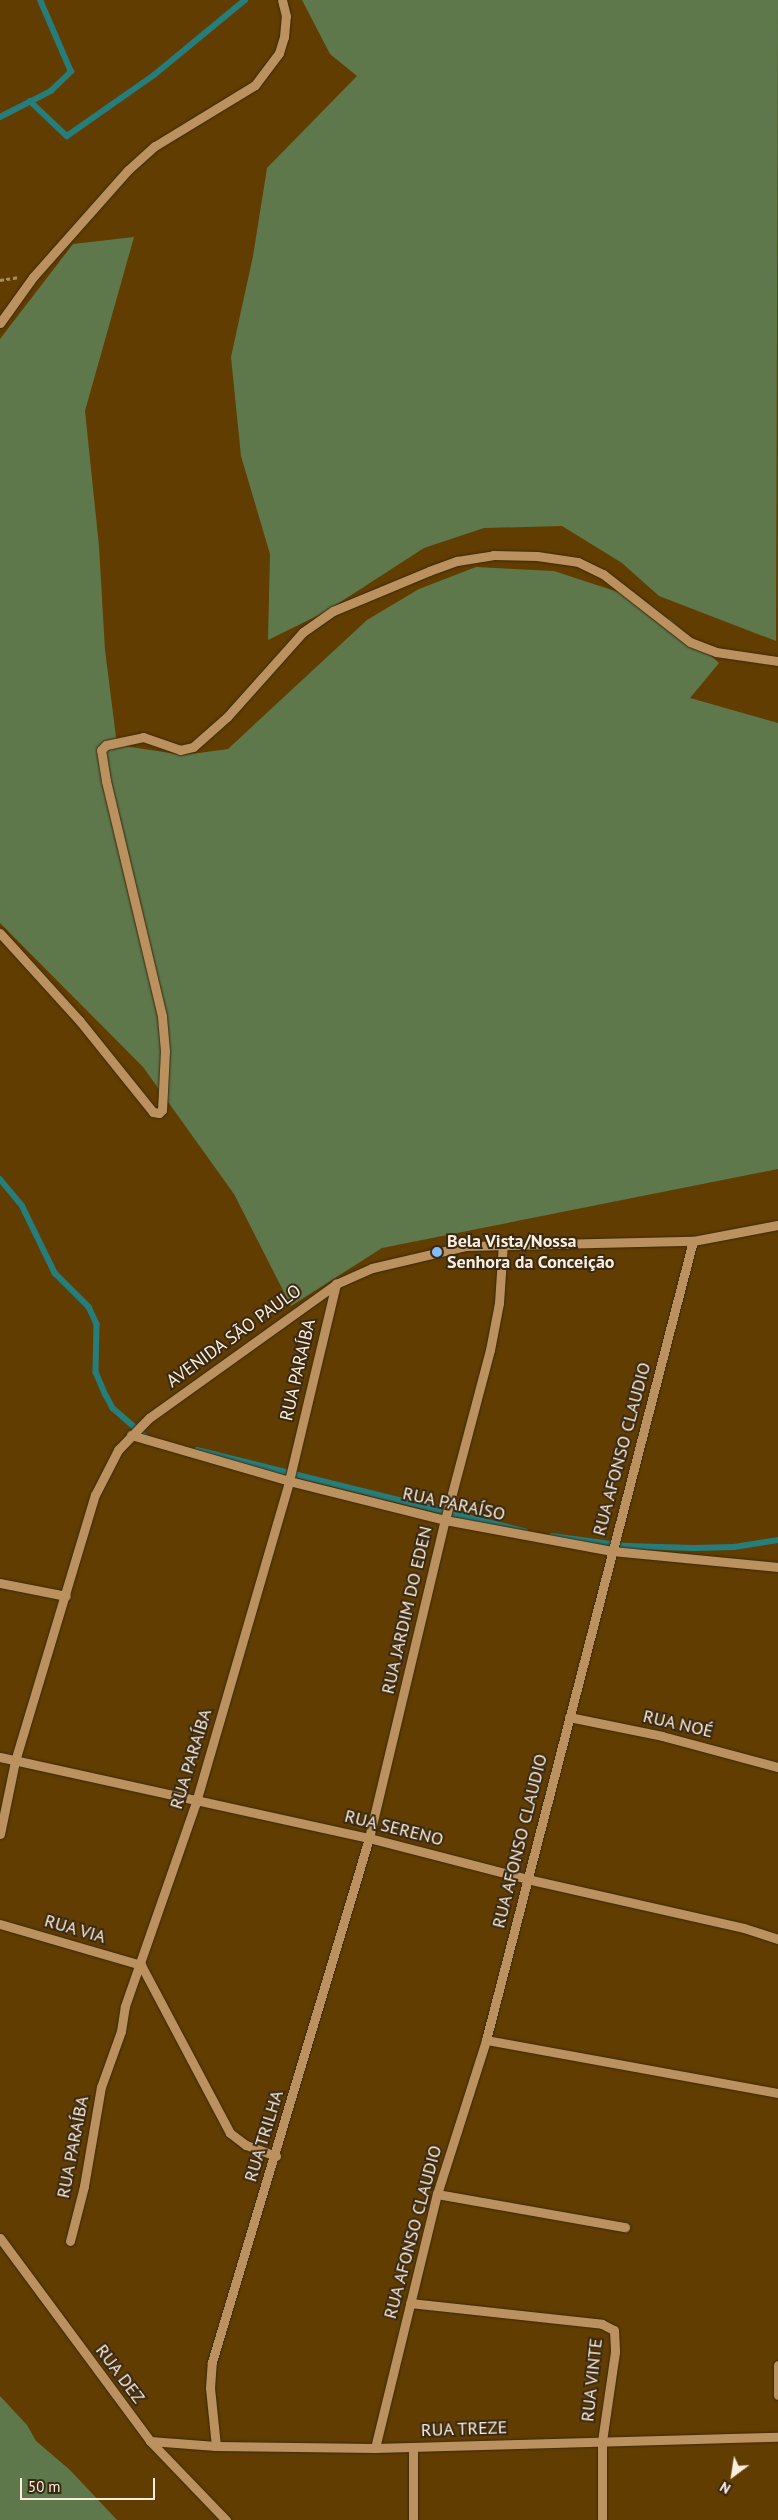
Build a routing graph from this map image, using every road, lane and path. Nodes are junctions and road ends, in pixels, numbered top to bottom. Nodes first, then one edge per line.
1 (282, 0) edge
2 (0, 323) edge
3 (778, 661) edge
4 (0, 933) edge
5 (778, 1225) edge
6 (693, 1242) junction
7 (503, 1243) junction
8 (336, 1284) junction
9 (131, 1435) junction
10 (290, 1481) junction
11 (445, 1520) junction
12 (612, 1551) junction
13 (778, 1567) edge
14 (0, 1583) edge
15 (66, 1596) junction
16 (569, 1717) junction
17 (0, 1757) edge
18 (15, 1761) junction
19 (778, 1766) edge
20 (196, 1802) junction
21 (0, 1834) edge
22 (369, 1838) junction
23 (527, 1879) junction
24 (0, 1924) edge
25 (778, 1938) edge
26 (142, 1965) junction
27 (486, 2040) junction
28 (778, 2093) edge
29 (276, 2156) junction
30 (437, 2194) junction
31 (625, 2227) dead end
32 (0, 2238) edge
33 (70, 2240) dead end
34 (410, 2303) junction
35 (778, 2365) edge
36 (778, 2396) edge
37 (778, 2438) edge
38 (150, 2441) junction
39 (602, 2441) junction
40 (216, 2446) junction
41 (414, 2447) junction
42 (375, 2448) junction
43 (226, 2520) edge
44 (413, 2520) edge
45 (602, 2520) edge

1 - 2 street
3 - 4 street
5 - 6 street, AVENIDA SÃO PAULO
6 - 7 street, AVENIDA SÃO PAULO
6 - 12 street, RUA AFONSO CLAUDIO
7 - 8 street, AVENIDA SÃO PAULO
7 - 11 street, RUA JARDIM DO EDEN
8 - 9 street, AVENIDA SÃO PAULO
8 - 10 street, RUA PARAÍBA
9 - 10 street, RUA PARAÍSO
9 - 15 street, AVENIDA SÃO PAULO
10 - 11 street, RUA PARAÍSO
10 - 20 street, RUA PARAÍBA
11 - 12 street, RUA PARAÍSO
11 - 22 street, RUA JARDIM DO EDEN
12 - 13 street, RUA PARAÍSO
12 - 16 street, RUA AFONSO CLAUDIO
14 - 15 street
15 - 18 street, AVENIDA SÃO PAULO
16 - 19 street, RUA NOÉ
16 - 23 street, RUA AFONSO CLAUDIO
17 - 18 street, RUA SERENO
18 - 20 street, RUA SERENO
18 - 21 street, AVENIDA SÃO PAULO
20 - 22 street, RUA SERENO
20 - 26 street, RUA PARAÍBA
22 - 23 street, RUA SERENO
22 - 29 street, RUA TRILHA
23 - 25 street, RUA SERENO
23 - 27 street, RUA AFONSO CLAUDIO
24 - 26 street, RUA VIA
26 - 29 street
26 - 33 street, RUA PARAÍBA
27 - 28 street
27 - 30 street, RUA AFONSO CLAUDIO
29 - 40 street, RUA TRILHA
30 - 31 street
30 - 34 street, RUA AFONSO CLAUDIO
32 - 38 street, RUA DEZ
34 - 39 street, RUA VINTE
34 - 42 street, RUA AFONSO CLAUDIO
35 - 36 street
37 - 39 street, RUA TREZE
38 - 40 street, RUA TREZE
38 - 43 street, RUA DEZ
39 - 41 street, RUA TREZE
39 - 45 street, RUA VINTE
40 - 42 street, RUA TREZE
41 - 42 street, RUA TREZE
41 - 44 street

